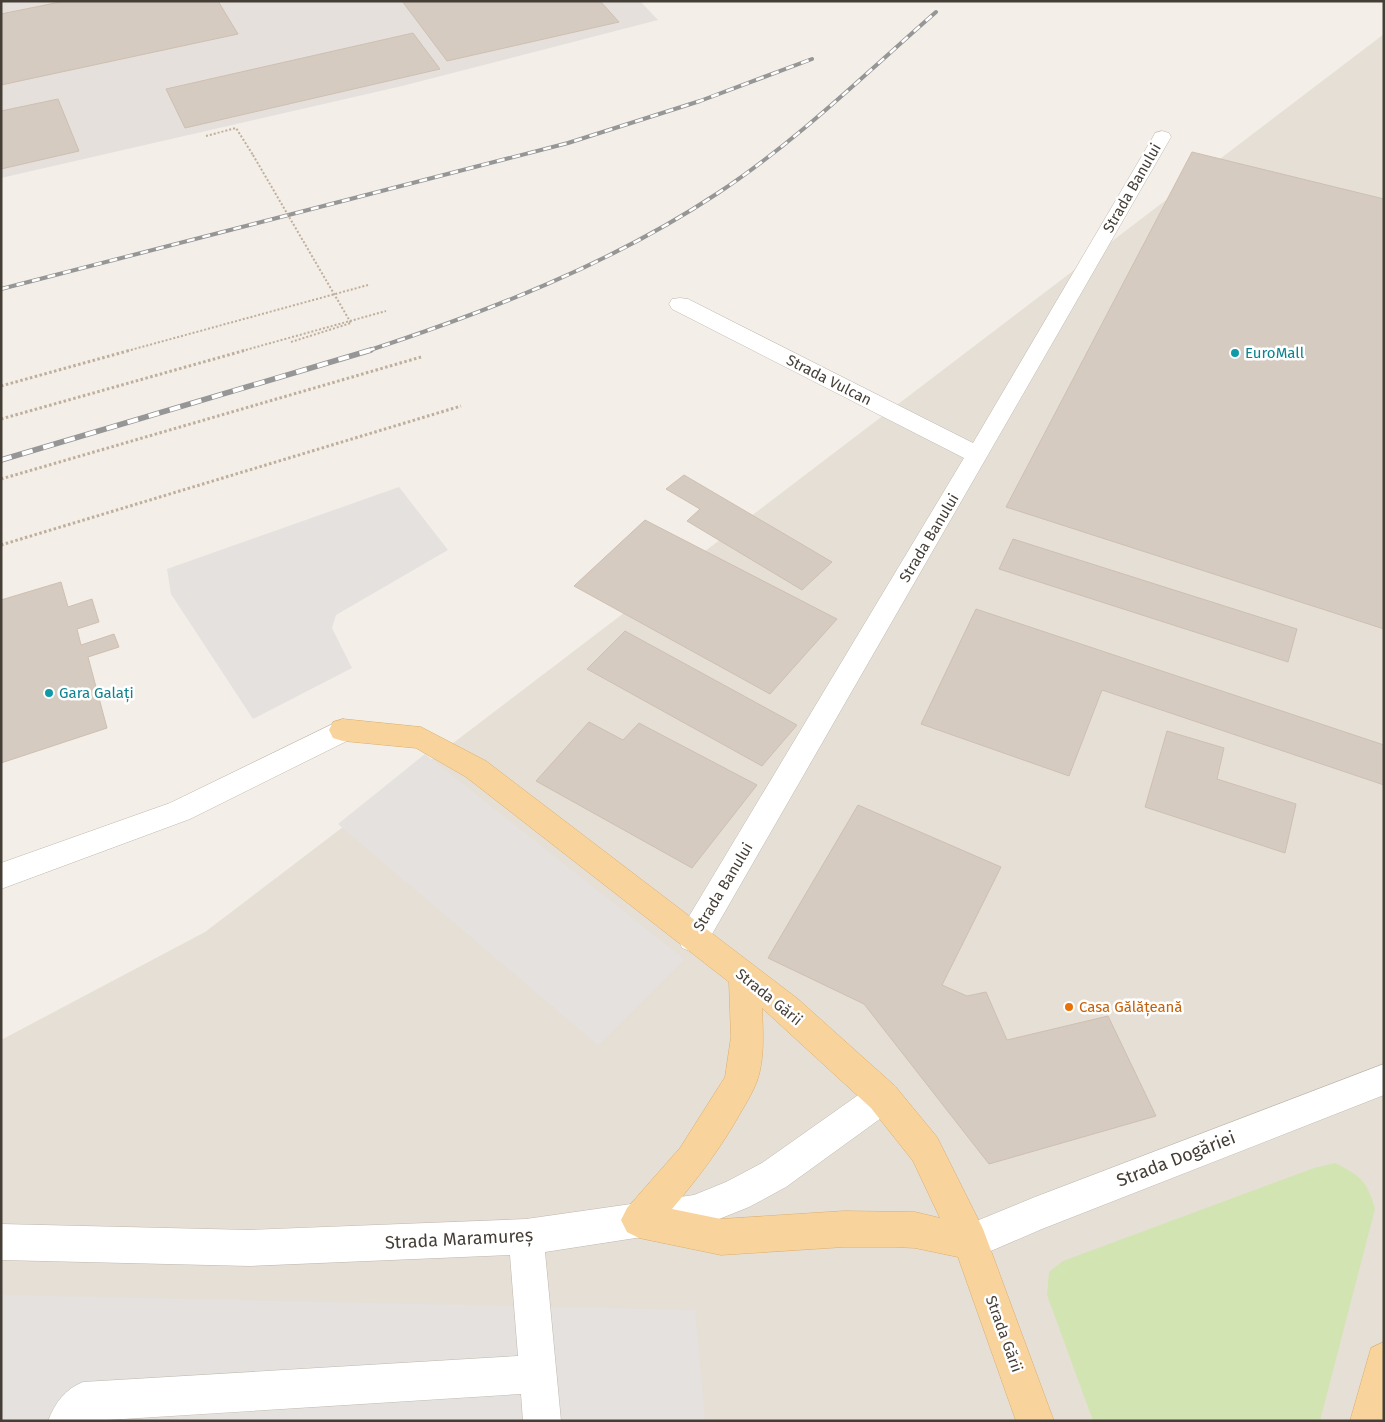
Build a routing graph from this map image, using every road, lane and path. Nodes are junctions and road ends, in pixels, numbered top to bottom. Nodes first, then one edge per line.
1 (206, 136) dead end
2 (1162, 136) dead end
3 (368, 285) dead end
4 (680, 304) dead end
5 (386, 311) dead end
6 (290, 342) dead end
7 (421, 356) dead end
8 (1, 386) edge
9 (461, 406) dead end
10 (1, 419) edge
11 (978, 455) junction
12 (1, 479) edge
13 (1, 545) edge
14 (343, 730) joint
15 (1, 876) edge
16 (694, 938) junction
17 (744, 976) junction
18 (1384, 1079) edge
19 (883, 1098) junction
20 (639, 1220) junction
21 (526, 1237) junction
22 (1, 1242) edge
23 (970, 1242) junction
24 (1384, 1361) edge
25 (538, 1374) junction
26 (67, 1421) edge
27 (542, 1421) edge
28 (1035, 1421) edge
29 (1369, 1421) edge

1 - 6 path, bridge
2 - 11 street, Strada Banului
3 - 8 path
4 - 11 street, Strada Vulcan
5 - 10 path
7 - 12 path
9 - 13 path
11 - 16 street, Strada Banului
14 - 15 street
14 - 16 main road, Strada Gării
16 - 17 main road, Strada Gării
17 - 19 main road, Strada Gării
17 - 20 main road
18 - 23 street, Strada Dogăriei
19 - 20 street, Strada Maramureș
19 - 23 main road, Strada Gării
20 - 21 street, Strada Maramureș
20 - 23 main road
21 - 22 street, Strada Maramureș
21 - 25 street
23 - 28 main road, Strada Gării
24 - 29 main road
25 - 26 street
25 - 27 street

